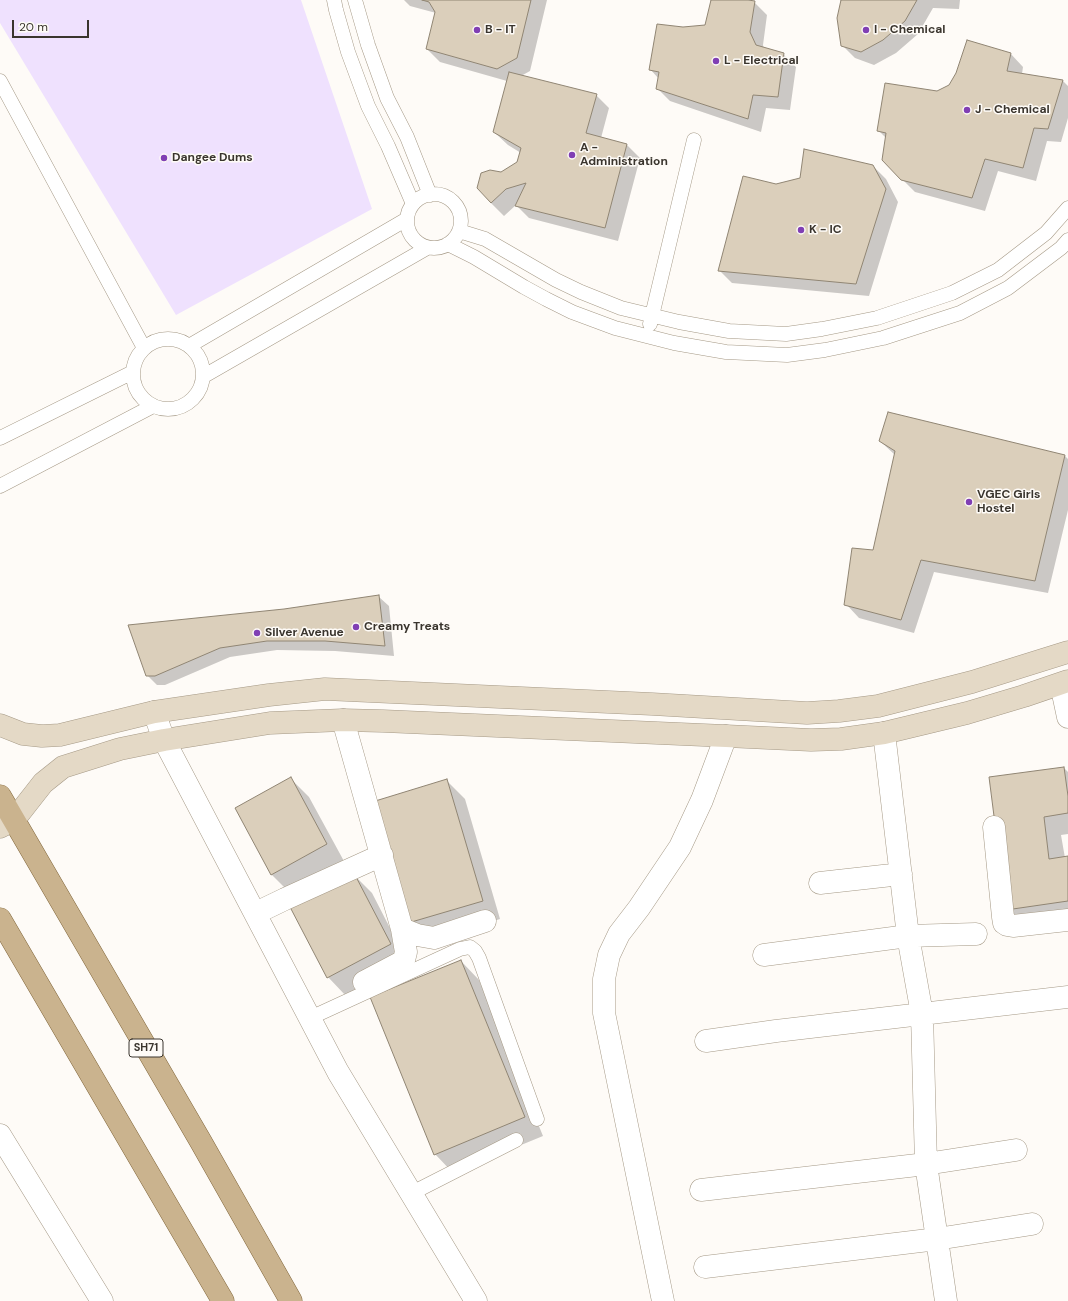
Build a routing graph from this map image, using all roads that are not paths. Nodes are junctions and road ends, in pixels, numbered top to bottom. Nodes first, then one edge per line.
1 (334, 0) edge
2 (355, 0) edge
3 (0, 81) edge
4 (694, 140) dead end
5 (430, 195) junction
6 (413, 204) junction
7 (1068, 208) edge
8 (407, 219) junction
9 (459, 231) junction
10 (1068, 240) edge
11 (448, 244) junction
12 (427, 248) junction
13 (914, 306) junction
14 (652, 315) junction
15 (921, 327) junction
16 (647, 336) junction
17 (189, 346) junction
18 (144, 348) junction
19 (132, 372) junction
20 (204, 376) junction
21 (153, 406) junction
22 (0, 438) edge
23 (0, 486) edge
24 (1068, 652) edge
25 (1065, 682) edge
26 (839, 711) junction
27 (154, 712) junction
28 (1068, 717) edge
29 (343, 720) junction
30 (0, 725) edge
31 (884, 733) junction
32 (726, 736) junction
33 (841, 739) junction
34 (164, 740) junction
35 (0, 796) edge
36 (7, 824) edge
37 (994, 827) dead end
38 (382, 855) junction
39 (901, 874) junction
40 (820, 883) dead end
41 (256, 913) junction
42 (0, 919) edge
43 (1068, 920) edge
44 (485, 922) dead end
45 (402, 929) junction
46 (976, 934) dead end
47 (908, 936) junction
48 (764, 955) dead end
49 (364, 982) dead end
50 (1068, 997) edge
51 (922, 1014) junction
52 (310, 1018) junction
53 (706, 1041) dead end
54 (537, 1119) dead end
55 (0, 1134) edge
56 (516, 1140) dead end
57 (1016, 1150) dead end
58 (926, 1164) junction
59 (701, 1190) dead end
60 (412, 1193) junction
61 (1032, 1224) dead end
62 (937, 1239) junction
63 (705, 1266) dead end
64 (102, 1301) edge
65 (223, 1301) edge
66 (291, 1301) edge
67 (476, 1301) edge
68 (663, 1301) edge
69 (946, 1301) edge

1 - 6 lane
2 - 5 lane
3 - 18 lane
4 - 14 lane
5 - 6 lane
5 - 9 lane
6 - 8 lane
7 - 13 lane
8 - 12 lane
8 - 17 lane
9 - 11 lane
9 - 14 lane
10 - 15 lane
11 - 12 lane
11 - 16 lane
12 - 20 lane
13 - 14 lane
13 - 15 lane
14 - 16 lane
15 - 16 lane
17 - 18 lane
17 - 20 lane
18 - 19 lane
19 - 21 lane
19 - 22 lane
20 - 21 lane
21 - 23 lane
24 - 26 main road
25 - 28 street
25 - 31 main road
26 - 27 main road
26 - 33 main road
27 - 30 main road
27 - 34 street
29 - 32 main road
29 - 34 main road
29 - 38 street
31 - 33 main road
31 - 39 street
32 - 33 main road
32 - 68 street
34 - 36 main road
34 - 41 street
35 - 36 main road, SH71
36 - 66 main road, SH71
37 - 43 street
38 - 41 street
38 - 45 street
39 - 40 street
39 - 47 street
41 - 52 street
42 - 65 main road
44 - 45 street
45 - 49 street
46 - 47 street
47 - 48 street
47 - 51 street
50 - 51 street
51 - 53 street
51 - 58 street
52 - 54 lane
52 - 60 street
55 - 64 street
56 - 60 lane
57 - 58 street
58 - 59 street
58 - 62 street
60 - 67 street
61 - 62 street
62 - 63 street
62 - 69 street

